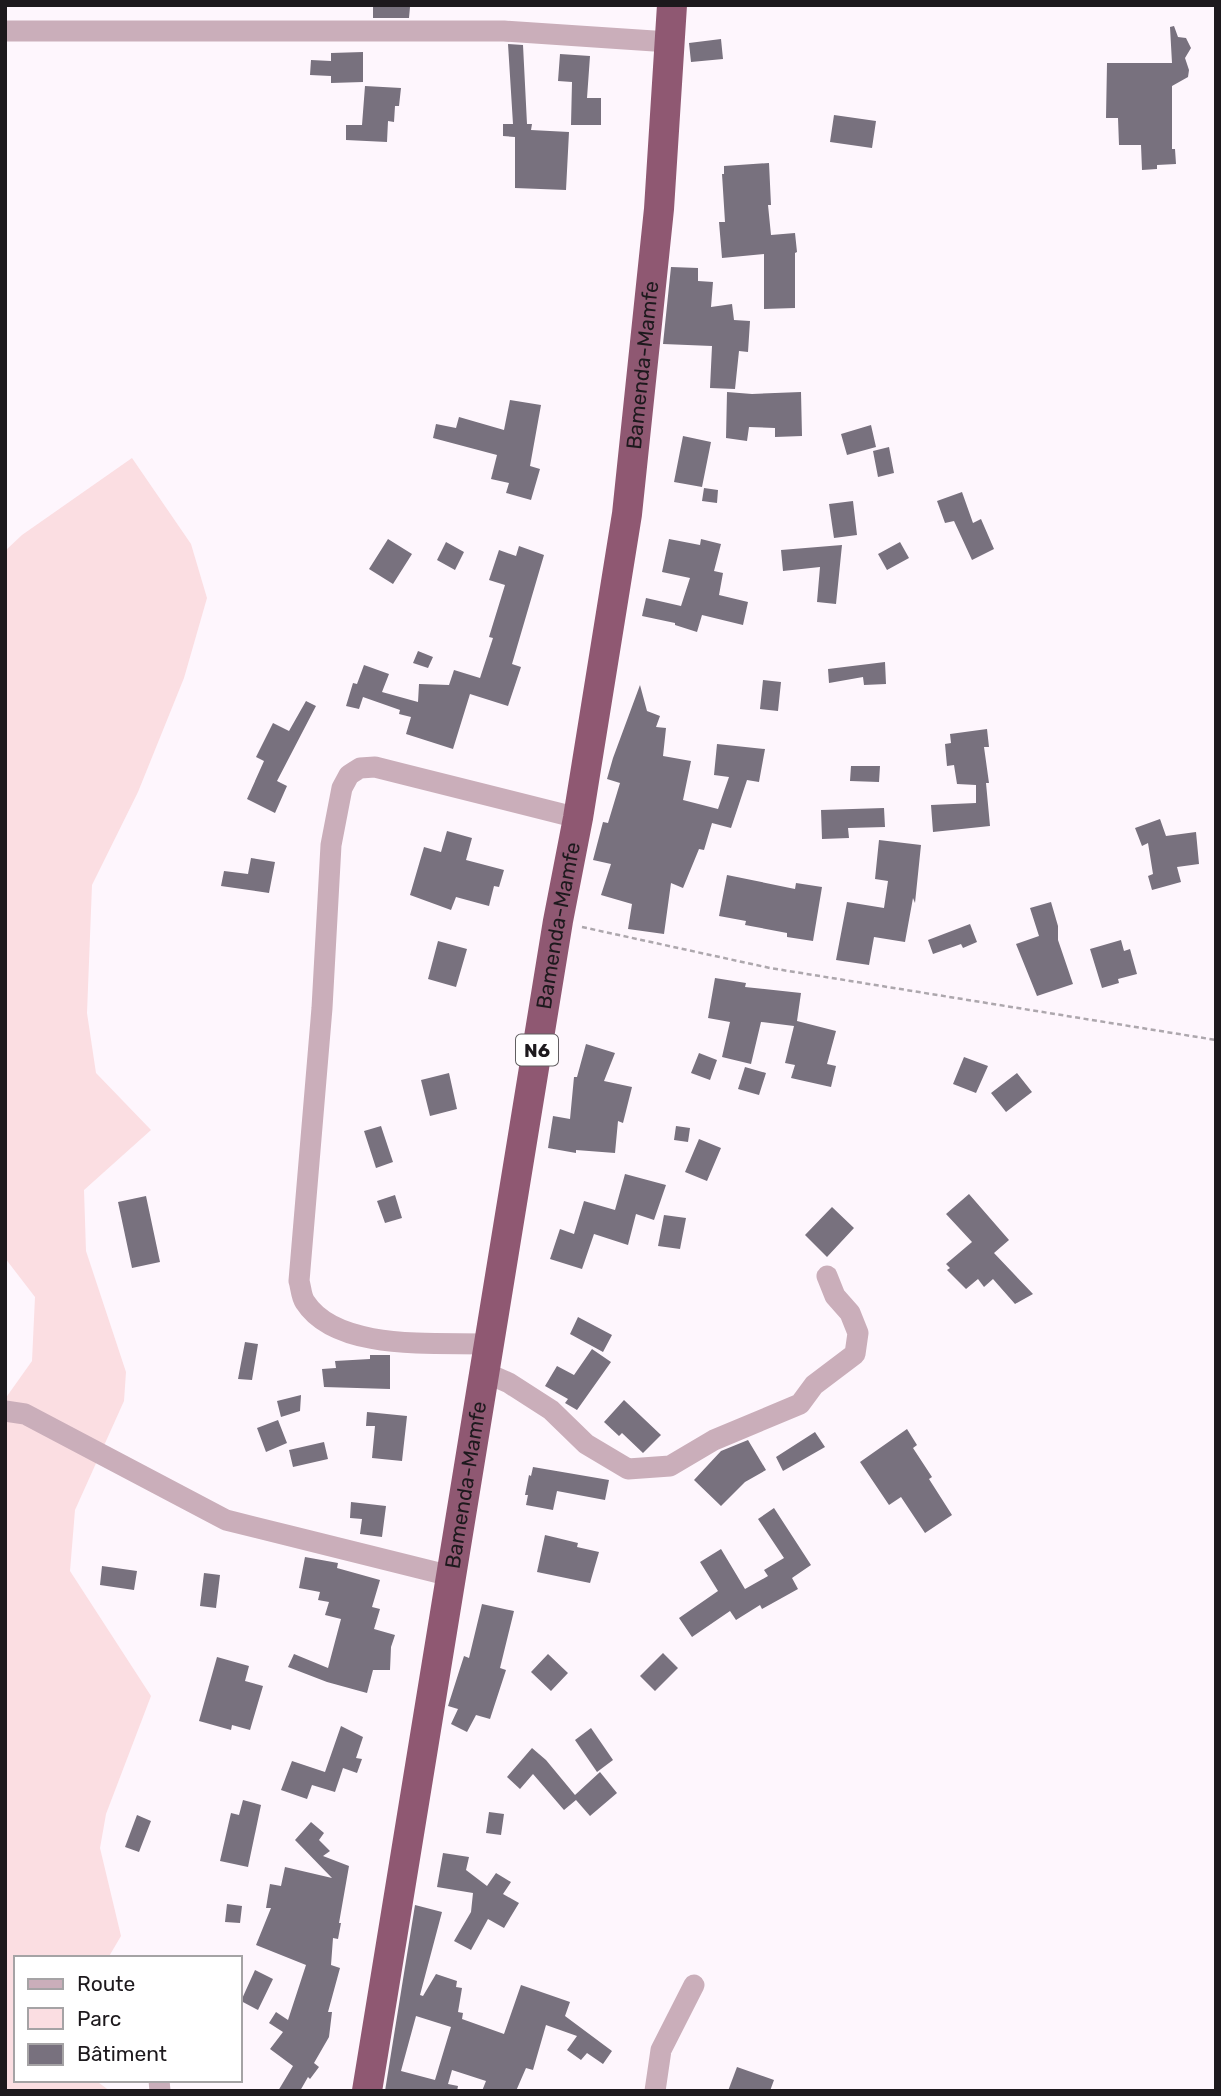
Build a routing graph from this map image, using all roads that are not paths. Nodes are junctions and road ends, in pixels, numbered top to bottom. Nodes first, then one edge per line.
1 (672, 5) edge
2 (5, 31) edge
3 (669, 42) junction
4 (578, 818) junction
5 (827, 1276) dead end
6 (486, 1358) junction
7 (5, 1411) edge
8 (450, 1576) junction
9 (694, 1985) dead end
10 (367, 2091) edge
11 (655, 2091) edge

1 - 3 highway, Bamenda-Mamfe / N6
2 - 3 street
3 - 4 highway, Bamenda-Mamfe / N6
4 - 6 highway, Bamenda-Mamfe / N6
4 - 6 street
5 - 6 street
6 - 8 highway, Bamenda-Mamfe / N6
7 - 8 street
8 - 10 highway, Bamenda-Mamfe / N6
9 - 11 street

